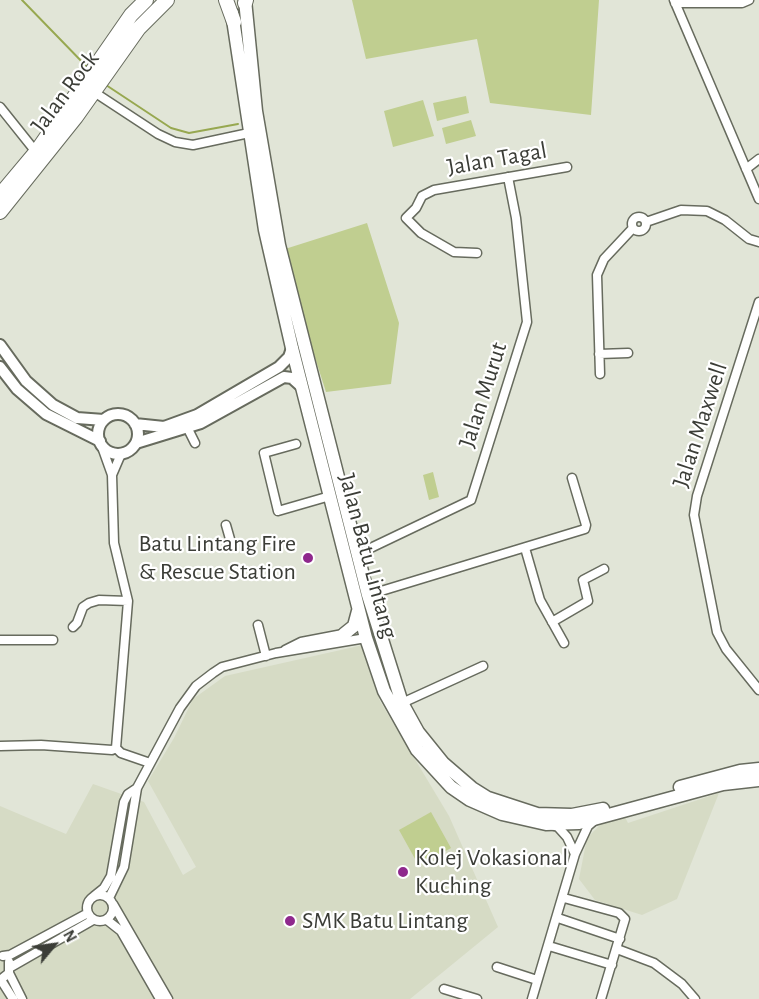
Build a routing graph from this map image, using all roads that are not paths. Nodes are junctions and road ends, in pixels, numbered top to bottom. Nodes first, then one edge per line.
1 (136, 0) edge
2 (146, 0) edge
3 (226, 0) edge
4 (231, 0) edge
5 (749, 0) edge
6 (166, 1) edge
7 (245, 1) edge
8 (675, 2) edge
9 (131, 15) junction
10 (234, 22) junction
11 (96, 90) junction
12 (0, 107) edge
13 (249, 133) junction
14 (36, 152) junction
15 (759, 159) edge
16 (567, 167) dead end
17 (746, 169) junction
18 (508, 177) junction
19 (0, 195) edge
20 (759, 199) edge
21 (0, 212) edge
22 (759, 242) edge
23 (477, 253) dead end
24 (759, 302) edge
25 (0, 345) edge
26 (292, 348) junction
27 (628, 353) dead end
28 (599, 354) junction
29 (0, 367) edge
30 (600, 374) dead end
31 (302, 387) junction
32 (104, 420) junction
33 (135, 424) junction
34 (188, 429) junction
35 (136, 443) junction
36 (195, 443) dead end
37 (101, 444) junction
38 (296, 444) dead end
39 (121, 454) junction
40 (112, 475) junction
41 (572, 478) dead end
42 (330, 496) junction
43 (226, 525) dead end
44 (232, 546) dead end
45 (525, 549) junction
46 (358, 554) junction
47 (604, 569) dead end
48 (128, 601) junction
49 (366, 604) junction
50 (552, 622) junction
51 (258, 625) dead end
52 (73, 627) dead end
53 (367, 633) junction
54 (344, 634) junction
55 (0, 640) edge
56 (53, 640) dead end
57 (564, 643) dead end
58 (302, 646) junction
59 (266, 656) junction
60 (388, 664) junction
61 (483, 666) dead end
62 (759, 690) edge
63 (402, 703) junction
64 (0, 746) edge
65 (116, 748) junction
66 (150, 763) junction
67 (759, 769) edge
68 (759, 780) edge
69 (137, 788) junction
70 (595, 819) junction
71 (546, 824) junction
72 (575, 854) junction
73 (94, 896) junction
74 (564, 898) junction
75 (111, 901) junction
76 (90, 916) junction
77 (558, 918) junction
78 (108, 920) junction
79 (620, 939) junction
80 (549, 946) junction
81 (618, 949) junction
82 (2, 955) edge
83 (612, 965) junction
84 (497, 967) dead end
85 (10, 970) junction
86 (0, 980) edge
87 (537, 980) junction
88 (444, 989) dead end
89 (13, 999) edge
90 (22, 999) edge
91 (160, 999) edge
92 (168, 999) edge
93 (477, 999) edge
94 (532, 999) edge
95 (601, 999) edge
96 (695, 999) edge

1 - 9 main road
2 - 9 main road, Jalan Rock
3 - 10 main road
4 - 10 main road, Jalan Batu Lintang
5 - 8 street
6 - 11 main road, Jalan Rock
7 - 46 main road, Jalan Batu Lintang
8 - 17 street
9 - 14 main road, Jalan Rock
10 - 13 main road, Jalan Batu Lintang
11 - 13 street
11 - 21 main road, Jalan Rock
12 - 14 street
13 - 26 main road, Jalan Batu Lintang
14 - 19 main road, Jalan Rock
15 - 17 street
16 - 18 street, Jalan Tagal
17 - 20 street
18 - 23 street, Jalan Tagal
18 - 46 street, Jalan Murut
22 - 28 street
24 - 62 street, Jalan Maxwell
25 - 32 street
26 - 31 main road, Jalan Batu Lintang
26 - 33 street
27 - 28 street
28 - 30 street
29 - 37 street
31 - 34 street
31 - 42 main road, Jalan Batu Lintang
32 - 33 street
32 - 37 street
33 - 35 street
34 - 35 street
34 - 36 street
35 - 39 street
37 - 39 street
37 - 40 street
38 - 42 street
39 - 40 street
40 - 48 street
41 - 45 street
42 - 49 main road, Jalan Batu Lintang
43 - 44 street
45 - 49 street
45 - 50 street
46 - 49 main road, Jalan Batu Lintang
47 - 50 street
48 - 52 street
48 - 65 street
49 - 53 main road, Jalan Batu Lintang
49 - 54 main road
49 - 60 main road, Jalan Batu Lintang
50 - 57 street
51 - 59 street
53 - 54 street
53 - 58 street
53 - 60 main road
53 - 71 main road, Jalan Batu Lintang
54 - 58 street
55 - 56 street
58 - 59 street
59 - 66 street
60 - 63 main road, Jalan Batu Lintang
61 - 63 street
63 - 67 main road, Jalan Batu Lintang
64 - 65 street
65 - 66 street
66 - 69 street
68 - 70 main road, Jalan Batu Lintang
69 - 73 street
69 - 75 street
70 - 71 main road, Jalan Batu Lintang
70 - 72 street
71 - 72 street
72 - 74 street
73 - 75 street
73 - 76 street
74 - 77 street
74 - 79 street
75 - 78 street
75 - 92 street
76 - 78 street
76 - 82 street
76 - 85 street
77 - 79 street
77 - 80 street
78 - 91 street
79 - 81 street
80 - 83 street
80 - 87 street
81 - 83 street
81 - 96 street
82 - 85 street
83 - 95 street
84 - 87 street
85 - 86 street
85 - 90 street
86 - 89 street
87 - 94 street
88 - 93 street

